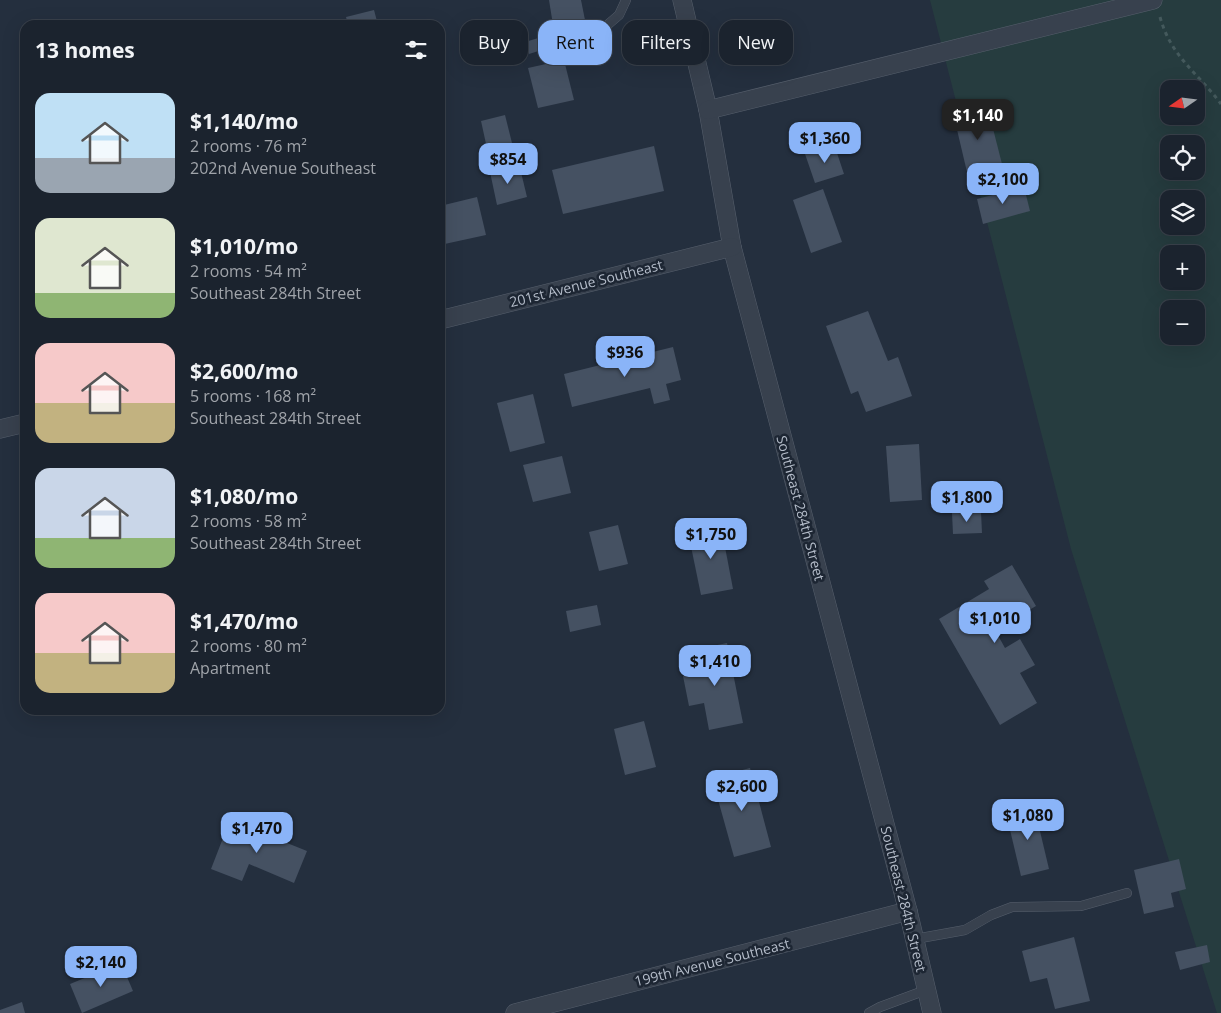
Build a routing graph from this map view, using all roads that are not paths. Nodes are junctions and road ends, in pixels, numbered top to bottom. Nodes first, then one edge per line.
1 (626, 0) edge
2 (682, 0) edge
3 (1155, 4) edge
4 (612, 21) edge
5 (708, 110) junction
6 (732, 247) junction
7 (445, 319) edge
8 (20, 424) edge
9 (0, 430) edge
10 (1127, 893) dead end
11 (908, 911) junction
12 (914, 938) junction
13 (926, 990) junction
14 (515, 1013) edge
15 (869, 1013) edge
16 (932, 1013) edge

1 - 4 lane
2 - 5 street, Southeast 284th Street
3 - 5 street
5 - 6 street, Southeast 284th Street
6 - 7 street, 201st Avenue Southeast
6 - 11 street, Southeast 284th Street
8 - 9 street
10 - 12 lane
11 - 12 street, Southeast 284th Street
11 - 14 street, 199th Avenue Southeast
12 - 13 street, Southeast 284th Street
13 - 15 lane
13 - 16 street, Southeast 284th Street

